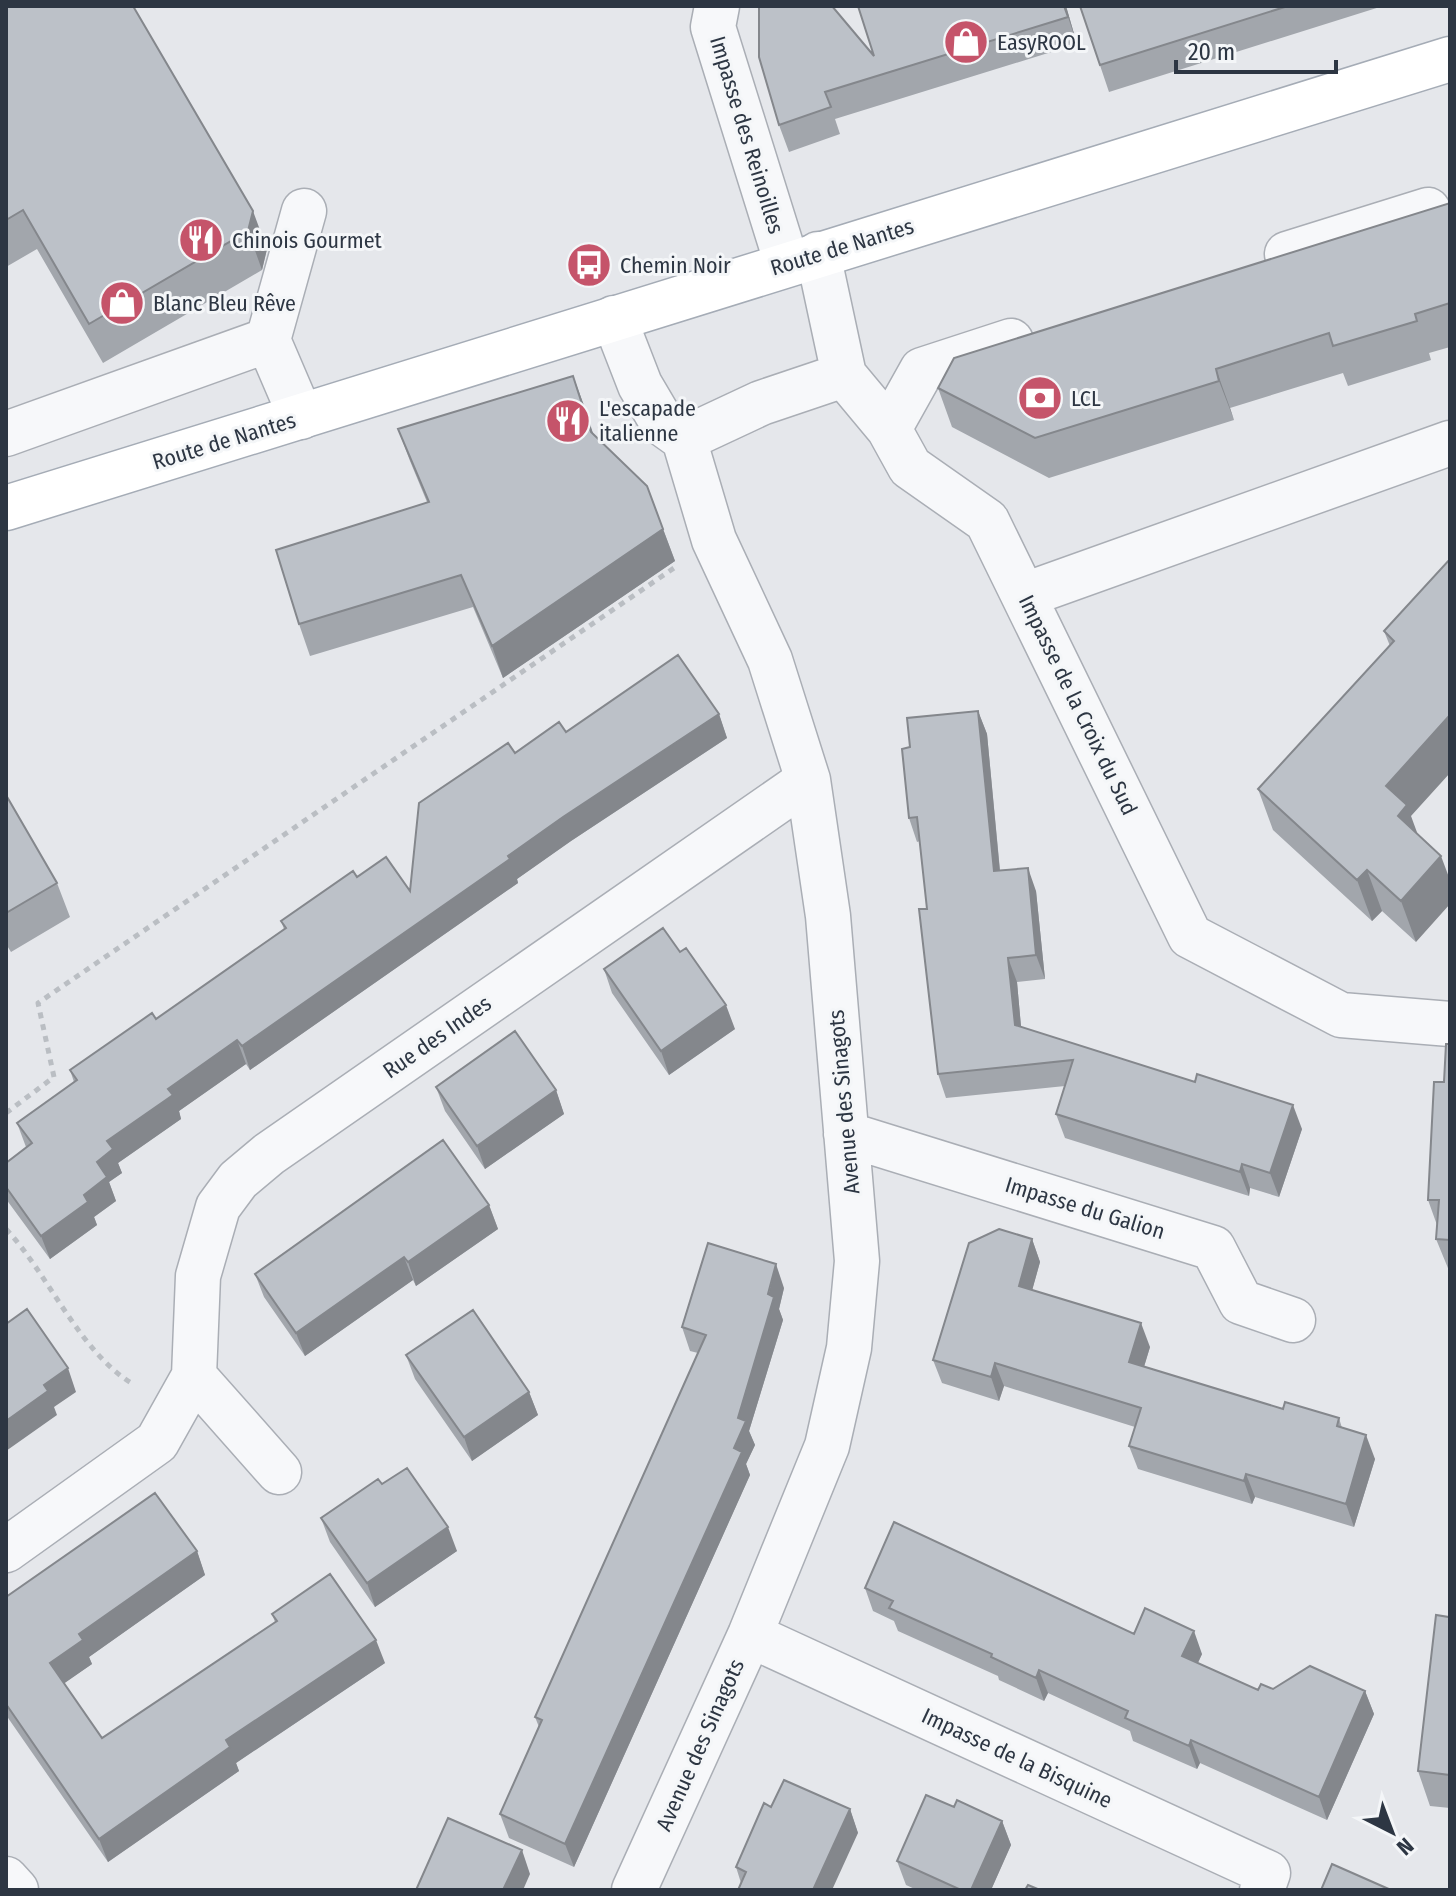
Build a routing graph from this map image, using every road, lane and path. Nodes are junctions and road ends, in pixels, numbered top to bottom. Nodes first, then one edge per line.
1 (717, 6) edge
2 (1450, 59) edge
3 (1428, 210) edge
4 (304, 211) dead end
5 (803, 259) junction
6 (1249, 266) edge
7 (614, 318) junction
8 (1056, 327) edge
9 (268, 340) junction
10 (844, 375) junction
11 (301, 417) junction
12 (889, 429) junction
13 (6, 434) edge
14 (684, 439) junction
15 (1450, 443) edge
16 (6, 508) edge
17 (714, 540) junction
18 (1025, 595) junction
19 (808, 780) junction
20 (1450, 1024) edge
21 (6, 1113) edge
22 (846, 1134) junction
23 (6, 1229) edge
24 (1293, 1320) dead end
25 (185, 1392) junction
26 (279, 1472) dead end
27 (6, 1550) edge
28 (750, 1635) junction
29 (6, 1879) edge
30 (16, 1890) edge
31 (634, 1890) edge
32 (1262, 1890) edge

1 - 5 street, Impasse des Reinoilles
2 - 5 main road, Route de Nantes
3 - 6 street
4 - 9 street
5 - 7 main road, Route de Nantes
5 - 10 street, Impasse de la Croix du Sud
7 - 11 main road, Route de Nantes
7 - 14 street, Avenue des Sinagots
8 - 12 street
9 - 11 street
9 - 13 street
10 - 12 street, Impasse de la Croix du Sud
10 - 14 street
11 - 16 main road, Route de Nantes
12 - 18 street, Impasse de la Croix du Sud
14 - 17 street, Avenue des Sinagots
15 - 18 street
17 - 19 street, Avenue des Sinagots
17 - 21 path
18 - 20 street, Impasse de la Croix du Sud
19 - 22 street, Avenue des Sinagots
19 - 25 street, Rue des Indes
22 - 24 street, Impasse du Galion
22 - 28 street, Avenue des Sinagots
23 - 25 path
25 - 26 street
25 - 27 street, Rue des Indes
28 - 31 street, Avenue des Sinagots
28 - 32 street, Impasse de la Bisquine
29 - 30 street

